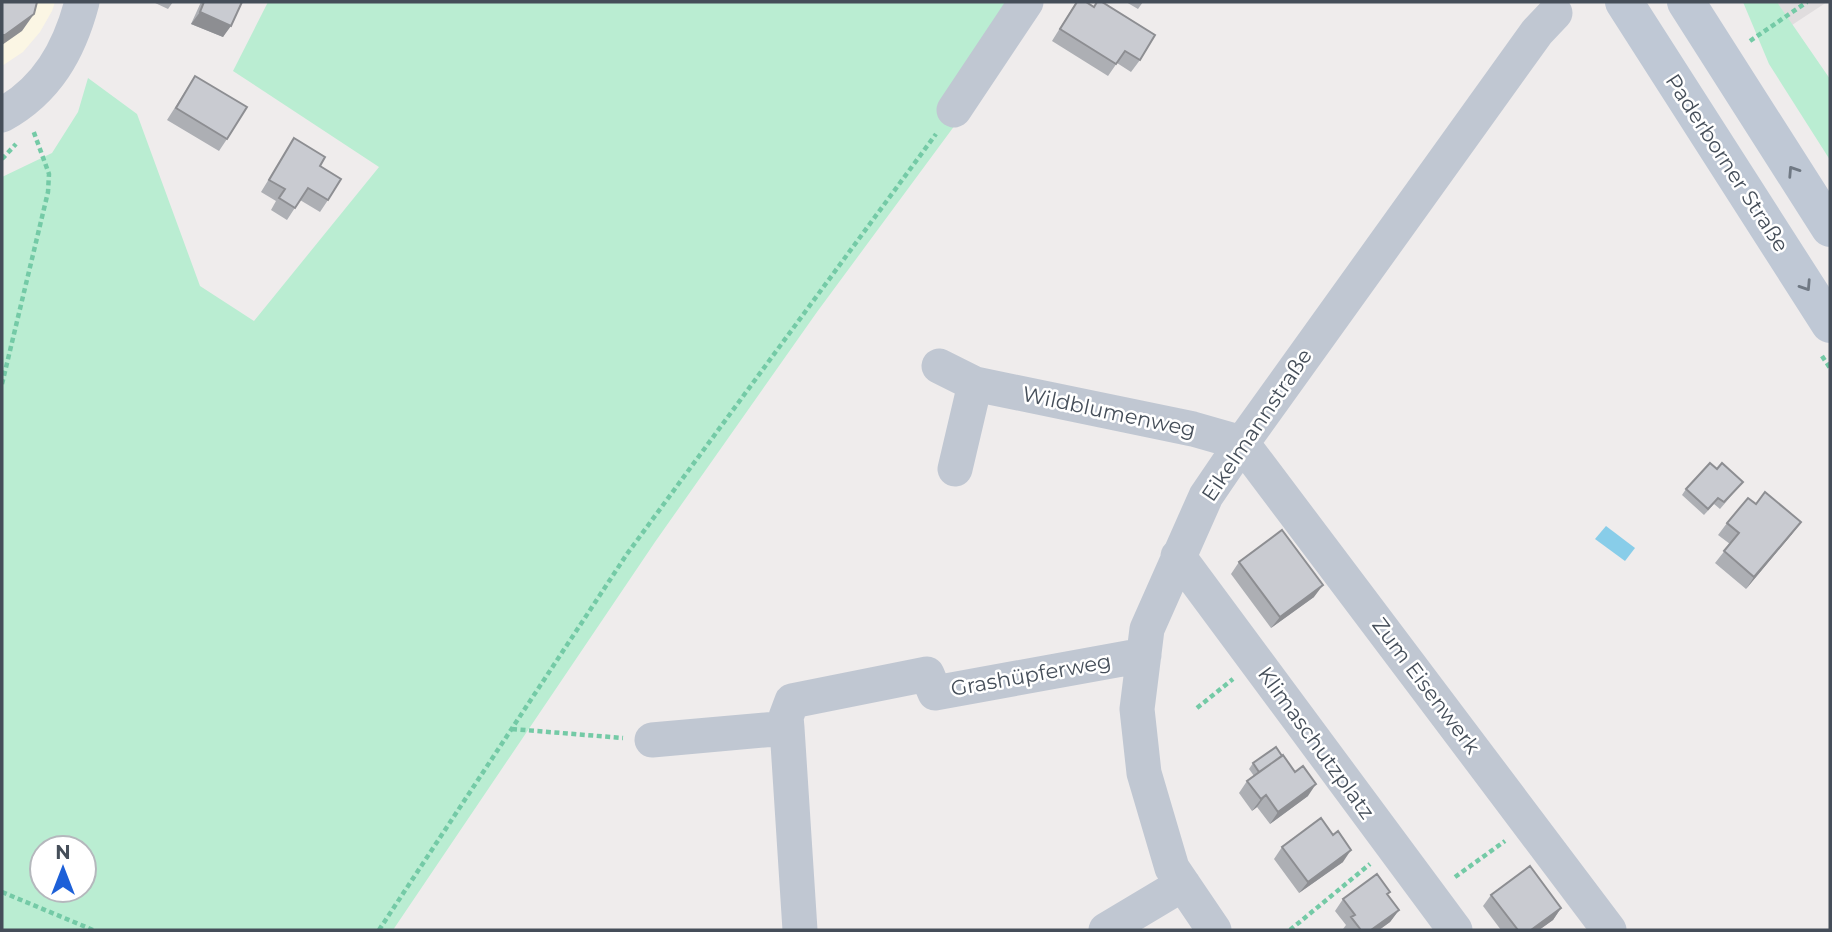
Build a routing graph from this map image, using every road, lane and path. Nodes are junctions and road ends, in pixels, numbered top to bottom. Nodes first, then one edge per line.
1 (82, 2) edge
2 (1026, 2) edge
3 (1624, 2) edge
4 (1686, 2) edge
5 (1807, 2) edge
6 (1555, 13) dead end
7 (1745, 44) dead end
8 (12, 109) edge
9 (954, 110) joint
10 (1830, 228) edge
11 (1830, 324) edge
12 (939, 366) dead end
13 (2, 384) edge
14 (975, 384) junction
15 (1242, 443) junction
16 (955, 469) dead end
17 (1178, 556) junction
18 (1144, 655) junction
19 (1256, 662) junction
20 (1197, 708) dead end
21 (787, 728) junction
22 (512, 729) junction
23 (652, 740) joint
24 (1529, 824) junction
25 (1392, 846) junction
26 (1183, 884) junction
27 (2, 892) edge
28 (1429, 896) junction
29 (93, 930) edge
30 (379, 930) edge
31 (800, 930) edge
32 (1106, 930) edge
33 (1213, 930) edge
34 (1290, 930) edge
35 (1454, 930) edge
36 (1609, 930) edge

1 - 8 street
2 - 9 street
3 -> 11 main road, Paderborner Straße
10 -> 4 main road
5 - 7 path
6 - 15 street, Eikelmannstraße
8 - 13 path
9 - 22 path
12 - 14 street, Wildblumenweg
14 - 15 street, Wildblumenweg
14 - 16 street
15 - 17 street, Eikelmannstraße
15 - 24 street, Zum Eisenwerk
17 - 18 street, Eikelmannstraße
17 - 19 street, Klimaschutzplatz
18 - 21 street, Grashüpferweg
18 - 26 street, Eikelmannstraße
19 - 20 path
19 - 25 street, Klimaschutzplatz
21 - 23 street
21 - 31 street, Grashüpferweg
22 - 23 path
22 - 30 path
24 - 28 path
24 - 36 street, Zum Eisenwerk
25 - 28 street, Klimaschutzplatz
25 - 34 path
26 - 32 street
26 - 33 street, Eikelmannstraße
27 - 29 path
28 - 35 street, Klimaschutzplatz

